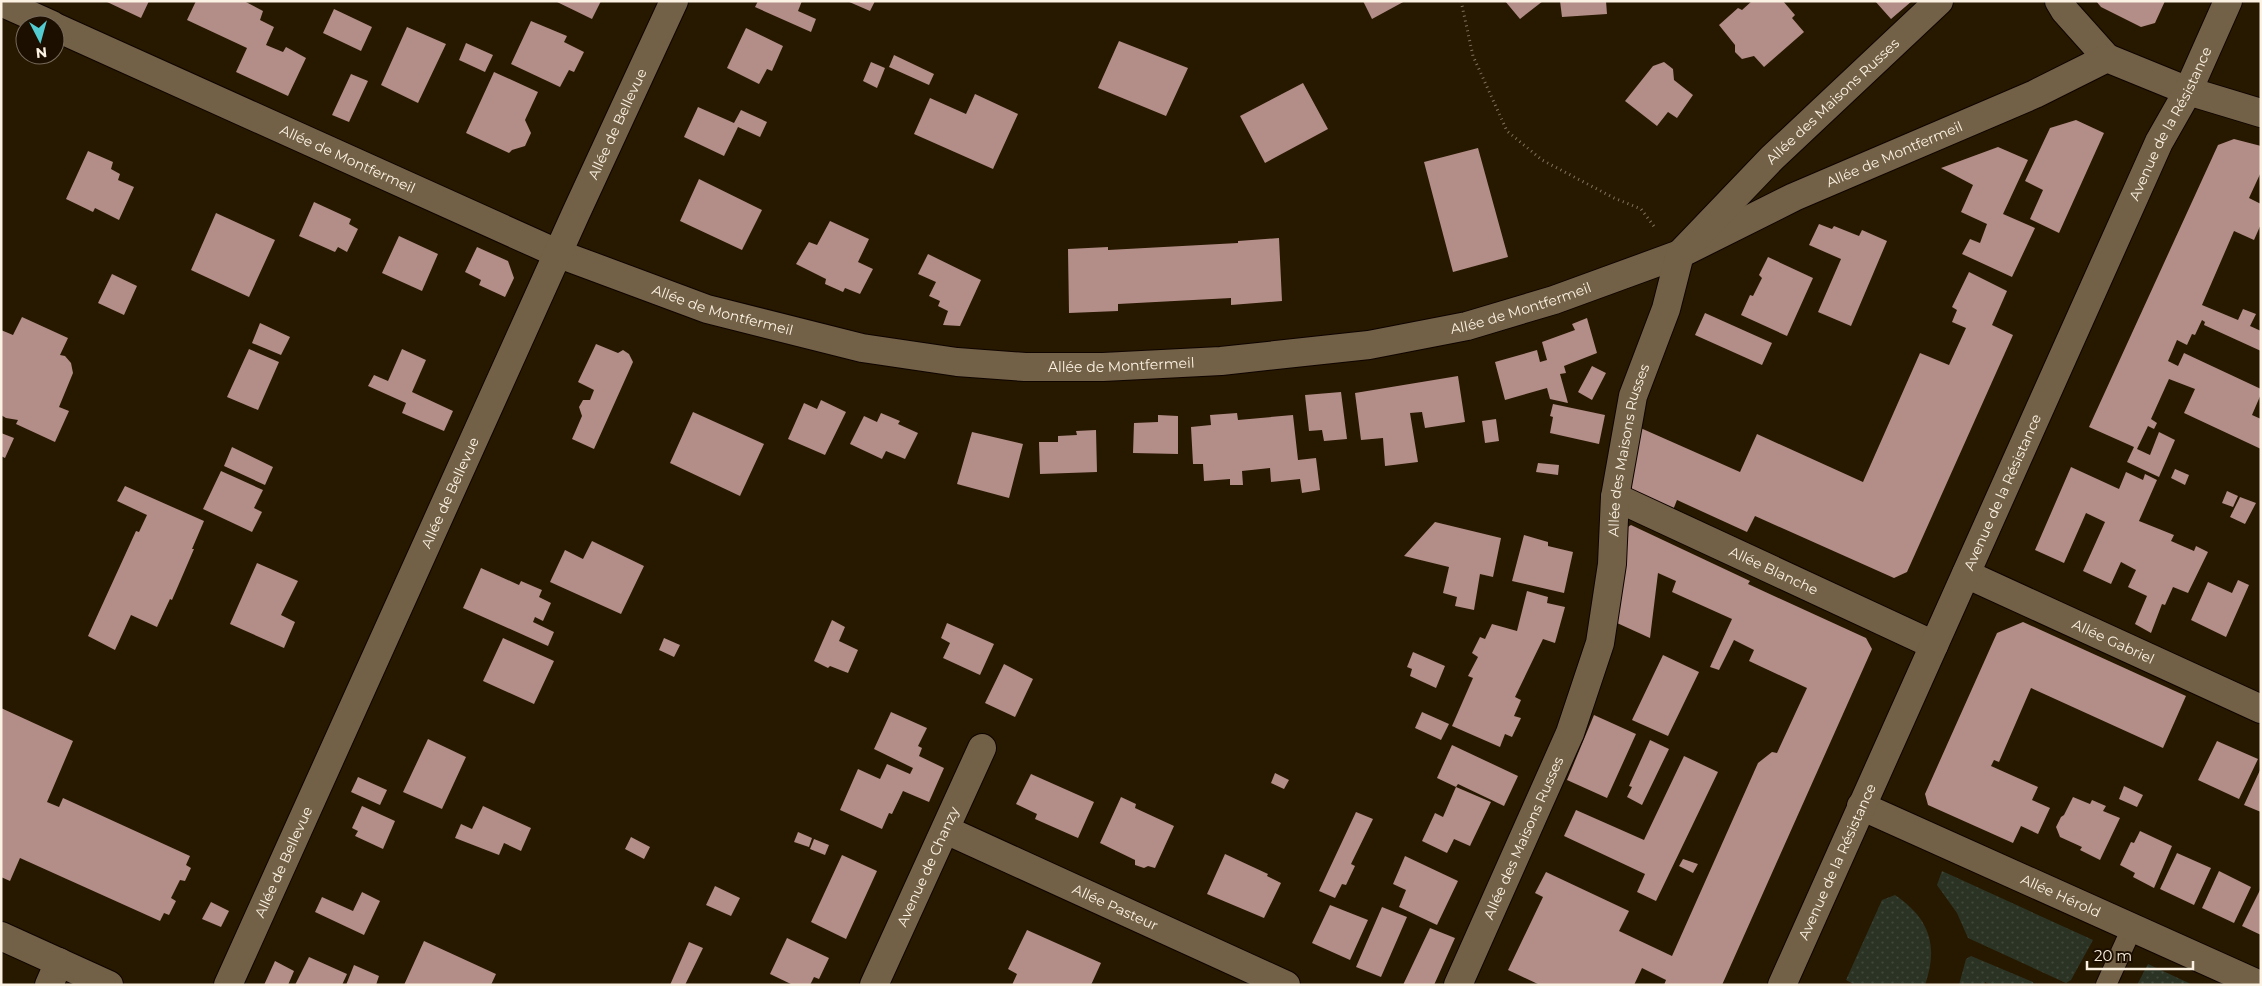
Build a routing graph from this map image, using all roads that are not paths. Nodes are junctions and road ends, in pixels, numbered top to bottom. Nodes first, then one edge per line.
1 (674, 1) edge
2 (1939, 1) edge
3 (2059, 1) edge
4 (2228, 1) edge
5 (1, 2) edge
6 (38, 15) edge
7 (65, 27) edge
8 (2107, 58) junction
9 (2188, 91) junction
10 (2261, 113) edge
11 (559, 254) junction
12 (1680, 254) junction
13 (1615, 497) junction
14 (1966, 574) junction
15 (1934, 645) junction
16 (2261, 710) edge
17 (982, 748) dead end
18 (1861, 806) junction
19 (946, 830) junction
20 (2132, 928) junction
21 (1, 936) edge
22 (54, 973) edge
23 (109, 985) edge
24 (228, 985) edge
25 (874, 985) edge
26 (1286, 985) edge
27 (1458, 985) edge
28 (1782, 985) edge
29 (2106, 985) edge
30 (2260, 985) edge

1 - 11 street, Allée de Bellevue
2 - 12 street, Allée des Maisons Russes
3 - 8 street
4 - 9 street, Avenue de la Résistance
5 - 6 street, Allée de Montfermeil
7 - 11 street, Allée de Montfermeil
8 - 9 street
8 - 12 street, Allée de Montfermeil
9 - 10 street
9 - 14 street, Avenue de la Résistance
11 - 12 street, Allée de Montfermeil
11 - 24 street, Allée de Bellevue
12 - 13 street, Allée des Maisons Russes
13 - 15 street, Allée Blanche
13 - 27 street, Allée des Maisons Russes
14 - 15 street, Avenue de la Résistance
14 - 16 street, Allée Gabriel
15 - 18 street, Avenue de la Résistance
17 - 19 street, Avenue de Chanzy
18 - 20 street, Allée Hérold
18 - 28 street, Avenue de la Résistance
19 - 25 street, Avenue de Chanzy
19 - 26 street, Allée Pasteur
20 - 29 lane
20 - 30 street, Allée Hérold
21 - 22 street
22 - 23 street

